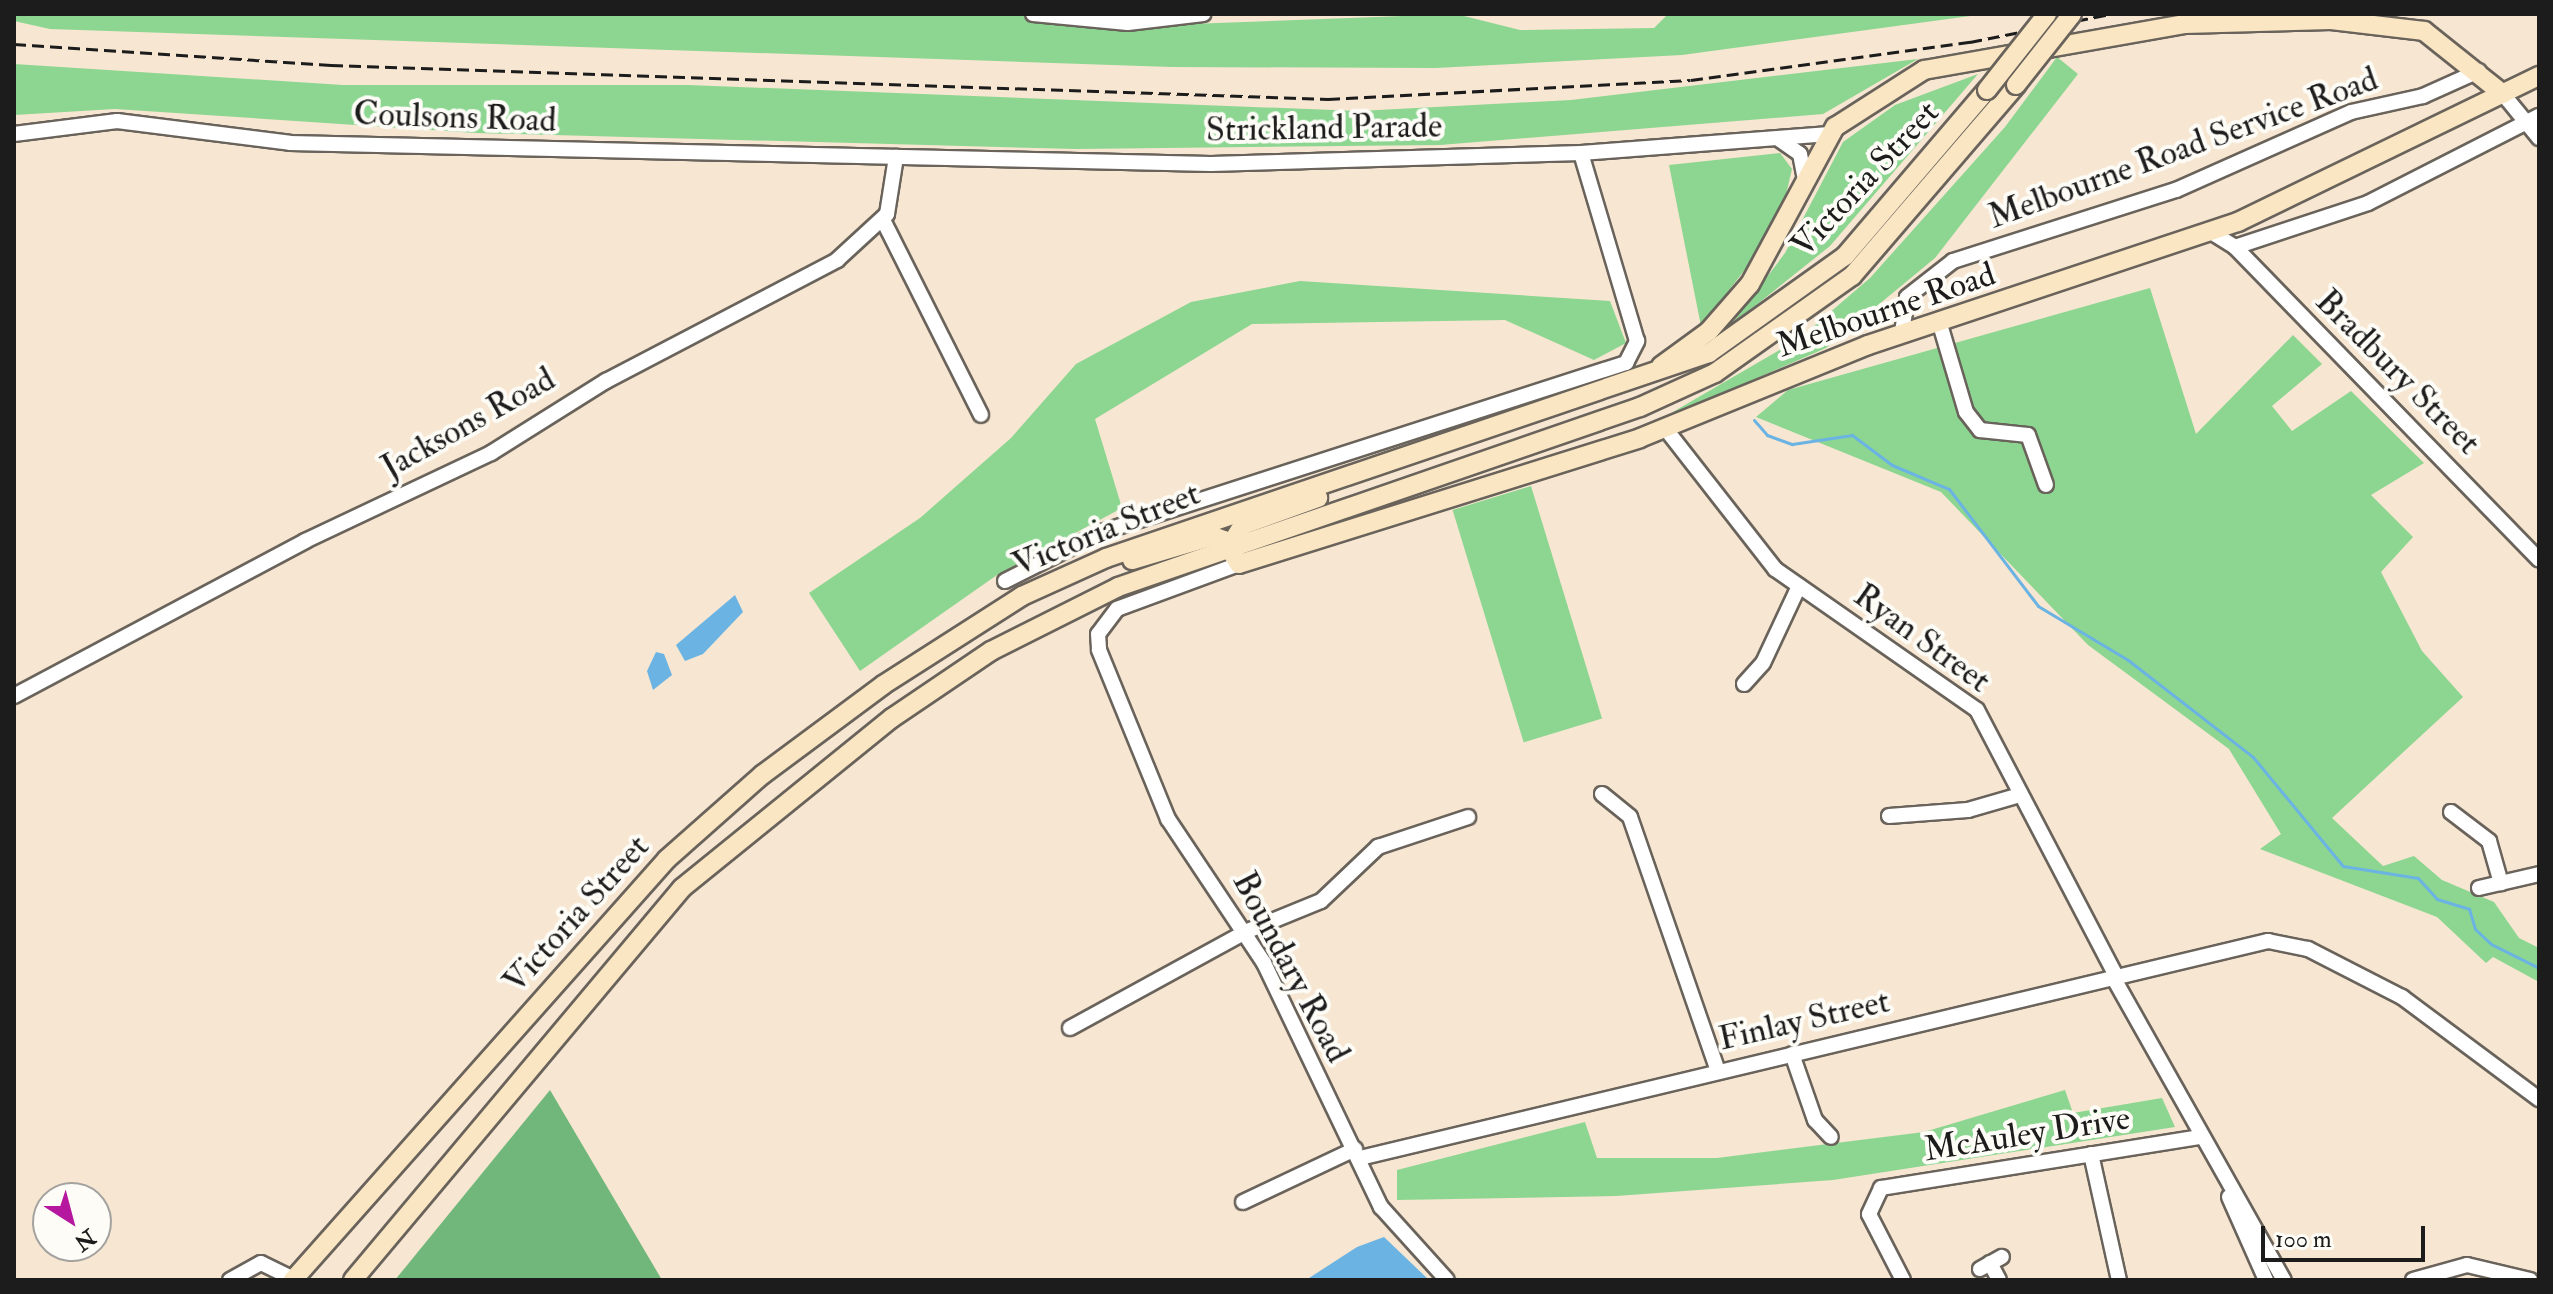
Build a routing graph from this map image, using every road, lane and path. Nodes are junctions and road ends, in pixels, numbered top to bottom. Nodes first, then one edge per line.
1 (1033, 14) edge
2 (1203, 14) edge
3 (2047, 14) edge
4 (2072, 14) edge
5 (1992, 58) junction
6 (2479, 71) junction
7 (2539, 76) edge
8 (2503, 94) junction
9 (1854, 111) junction
10 (2533, 119) edge
11 (14, 134) edge
12 (1829, 134) junction
13 (2539, 138) edge
14 (1761, 139) junction
15 (1581, 153) junction
16 (896, 157) junction
17 (1803, 187) junction
18 (883, 220) junction
19 (2211, 232) junction
20 (2235, 247) junction
21 (1939, 321) junction
22 (1902, 333) junction
23 (1613, 391) junction
24 (1558, 410) junction
25 (981, 415) dead end
26 (1665, 428) junction
27 (2046, 485) dead end
28 (1229, 547) junction
29 (2539, 560) edge
30 (1239, 564) junction
31 (1005, 581) dead end
32 (1799, 586) junction
33 (1030, 592) junction
34 (1103, 623) joint
35 (1744, 684) dead end
36 (14, 696) edge
37 (1602, 794) dead end
38 (2020, 795) junction
39 (2451, 812) dead end
40 (1889, 816) dead end
41 (1468, 817) dead end
42 (2539, 874) edge
43 (2501, 883) junction
44 (2479, 888) dead end
45 (1245, 932) junction
46 (2114, 976) junction
47 (1070, 1028) dead end
48 (1792, 1054) junction
49 (1718, 1071) junction
50 (2539, 1099) edge
51 (1831, 1137) dead end
52 (2200, 1137) junction
53 (1358, 1154) junction
54 (2091, 1154) junction
55 (2224, 1183) junction
56 (1243, 1202) dead end
57 (1990, 1263) dead end
58 (232, 1280) edge
59 (250, 1280) edge
60 (294, 1280) edge
61 (353, 1280) edge
62 (1447, 1280) edge
63 (1903, 1280) edge
64 (1999, 1280) edge
65 (2119, 1280) edge
66 (2266, 1280) edge
67 (2284, 1280) edge
68 (2413, 1280) edge
69 (2530, 1280) edge

1 - 2 street
3 - 23 main road, Victoria Street, bridge
4 - 28 main road, Victoria Street, bridge
5 - 6 main road, Strickland Parade
5 - 9 main road, Strickland Parade
5 - 12 main road, Strickland Parade
6 - 8 main road, Strickland Parade
6 - 22 street, Melbourne Road Service Road
7 - 8 main road, Melbourne Road
8 - 10 street
8 - 19 main road, Melbourne Road
9 - 12 main road, Strickland Parade
9 - 14 street, Strickland Parade
10 - 13 street
10 - 20 street
11 - 16 street, Coulsons Road
12 - 14 street, Strickland Parade
12 - 17 main road
14 - 15 street, Strickland Parade
14 - 17 street
15 - 16 street, Strickland Parade
15 - 31 street
16 - 18 street
17 - 23 main road
18 - 25 street
18 - 36 street, Jacksons Road
19 - 20 street, Bradbury Street
19 - 21 main road, Melbourne Road
20 - 29 street, Bradbury Street
21 - 22 main road, Melbourne Road
21 - 27 street
22 - 26 main road, Melbourne Road
23 - 24 main road, Victoria Street
24 - 28 main road
24 - 33 main road, Victoria Street
26 - 30 main road, Melbourne Road
26 - 32 street, Ryan Street
28 - 30 main road
28 - 33 main road
28 - 61 main road, Victoria Street
30 - 34 street, Melbourne Road
32 - 35 street
32 - 38 street, Ryan Street
33 - 60 main road, Victoria Street
34 - 45 street, Boundary Road
37 - 49 street
38 - 40 street
38 - 46 street, Ryan Street
39 - 43 street
41 - 45 street
42 - 43 street
43 - 44 street
45 - 47 street
45 - 53 street, Boundary Road
46 - 48 street, Finlay Street
46 - 50 street, Finlay Street
46 - 52 street, Ryan Street
48 - 49 street, Finlay Street
48 - 51 street
49 - 53 street, Finlay Street
52 - 54 street, McAuley Drive
52 - 55 street, Ryan Street
53 - 56 street, Finlay Street
53 - 62 street, Boundary Road
54 - 63 street, McAuley Drive
54 - 65 street
55 - 66 street, Ryan Street
55 - 67 street, Ryan Street
57 - 64 street
58 - 59 street
58 - 60 street
68 - 69 street

